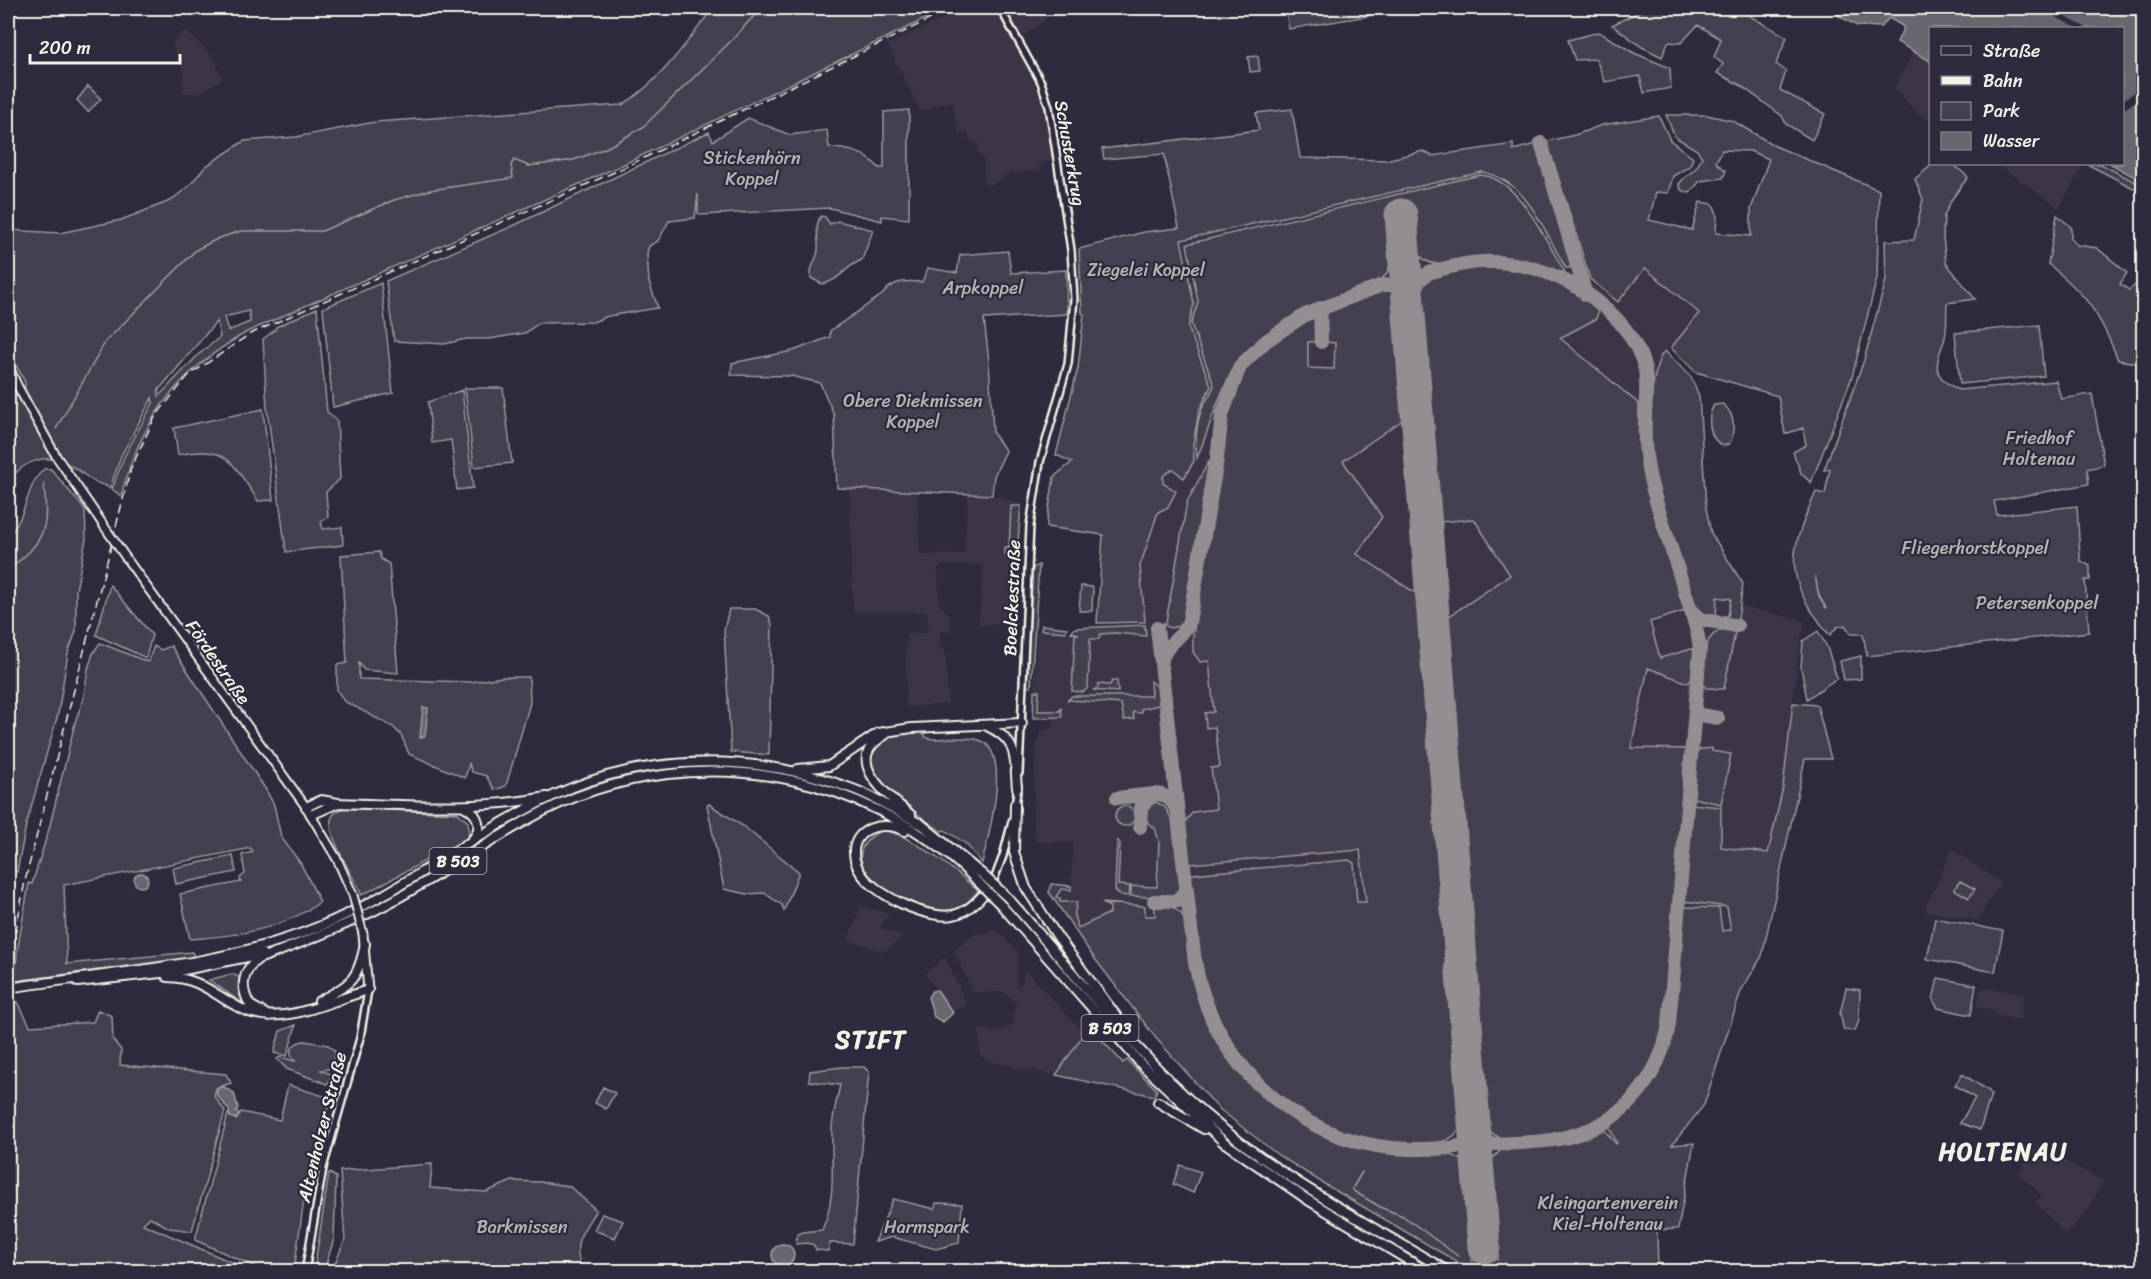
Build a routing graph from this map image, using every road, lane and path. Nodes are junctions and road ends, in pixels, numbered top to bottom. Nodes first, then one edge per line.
1 (1000, 8) edge
2 (1073, 314) joint
3 (8, 365) edge
4 (1022, 723) junction
5 (986, 726) junction
6 (894, 730) junction
7 (786, 770) junction
8 (1017, 788) junction
9 (554, 796) junction
10 (338, 803) junction
11 (1015, 804) junction
12 (463, 806) junction
13 (306, 807) junction
14 (311, 815) junction
15 (921, 825) junction
16 (919, 836) junction
17 (468, 844) junction
18 (992, 885) joint
19 (321, 935) junction
20 (365, 944) junction
21 (148, 975) junction
22 (348, 985) junction
23 (11, 987) edge
24 (368, 990) junction
25 (305, 1009) junction
26 (269, 1016) junction
27 (1132, 1040) junction
28 (1158, 1102) dead end
29 (1225, 1143) junction
30 (305, 1272) edge
31 (1428, 1272) edge
32 (1449, 1272) edge

1 - 2 street, Schusterkrug
2 - 4 street, Boelckestraße
3 - 13 main road, Fördestraße, bridge
4 - 5 highway
4 - 8 street, Boelckestraße
5 - 6 highway
5 - 8 highway
6 - 7 highway, B 503
6 - 15 highway
7 - 9 highway, B 503
7 - 15 highway, B 503
8 - 11 street, Boelckestraße
9 - 12 highway
9 - 17 highway, B 503
10 - 12 highway
10 - 13 highway
10 - 14 highway
11 - 18 street, Boelckestraße
11 - 27 highway
12 - 17 highway
13 - 14 main road, Fördestraße
14 - 20 main road, Fördestraße, bridge
15 - 27 highway, B 503, bridge
16 - 18 highway, B 503
16 - 19 highway, B 503
16 - 29 highway, B 503, bridge
17 - 23 highway, B 503
19 - 21 highway, B 503
19 - 26 highway
20 - 22 highway
20 - 24 main road, Fördestraße
21 - 23 highway, B 503
21 - 26 highway
22 - 24 highway
22 - 25 highway
24 - 25 highway
24 - 30 street, Altenholzer Straße
25 - 26 highway
27 - 32 highway, B 503
28 - 29 highway
29 - 31 highway, B 503

